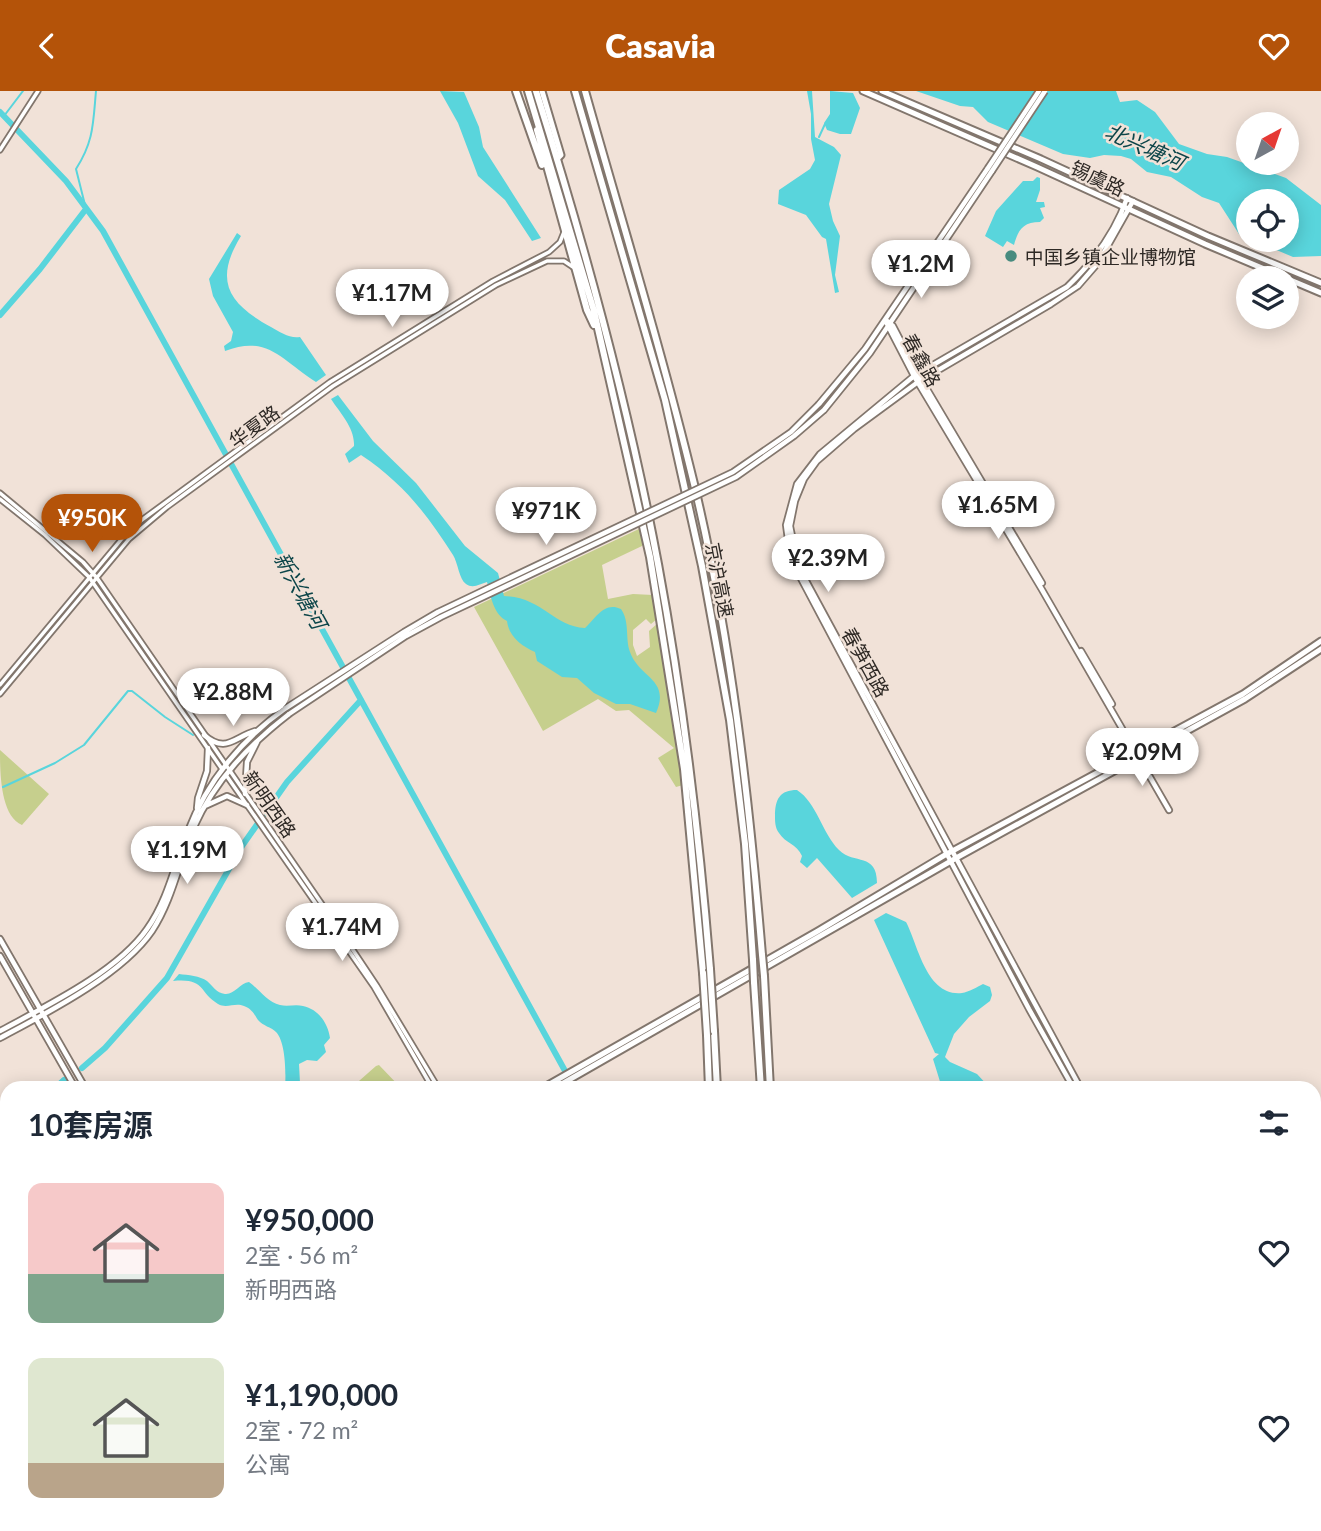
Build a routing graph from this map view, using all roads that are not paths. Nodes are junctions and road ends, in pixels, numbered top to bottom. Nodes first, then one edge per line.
1 (518, 91) edge
2 (528, 91) edge
3 (536, 91) edge
4 (542, 91) edge
5 (575, 91) edge
6 (585, 91) edge
7 (863, 91) edge
8 (882, 91) edge
9 (1039, 91) edge
10 (1045, 91) edge
11 (37, 93) edge
12 (539, 125) junction
13 (0, 150) edge
14 (557, 159) junction
15 (990, 169) junction
16 (552, 189) junction
17 (1130, 200) junction
18 (1127, 208) junction
19 (564, 232) junction
20 (576, 271) junction
21 (1321, 283) edge
22 (1321, 293) edge
23 (888, 323) junction
24 (601, 341) junction
25 (918, 378) junction
26 (239, 451) junction
27 (0, 493) edge
28 (0, 499) edge
29 (91, 575) junction
30 (97, 578) junction
31 (93, 583) junction
32 (1321, 641) edge
33 (1321, 649) edge
34 (0, 685) edge
35 (0, 694) edge
36 (287, 711) junction
37 (256, 731) junction
38 (264, 733) junction
39 (204, 735) junction
40 (208, 748) junction
41 (1137, 753) junction
42 (225, 770) junction
43 (245, 794) junction
44 (247, 805) junction
45 (204, 806) junction
46 (1169, 810) dead end
47 (197, 811) junction
48 (255, 811) junction
49 (267, 827) junction
50 (953, 850) junction
51 (946, 854) junction
52 (958, 857) junction
53 (950, 862) junction
54 (0, 939) edge
55 (0, 956) edge
56 (707, 971) junction
57 (1028, 989) junction
58 (1020, 993) junction
59 (42, 1012) junction
60 (34, 1016) junction
61 (0, 1031) edge
62 (0, 1038) edge
63 (71, 1081) edge
64 (81, 1081) edge
65 (428, 1081) edge
66 (434, 1081) edge
67 (555, 1081) edge
68 (567, 1081) edge
69 (709, 1081) edge
70 (716, 1081) edge
71 (760, 1081) edge
72 (770, 1081) edge
73 (1069, 1081) edge
74 (1077, 1081) edge

1 - 16 highway
2 - 12 highway
3 - 14 highway
4 - 14 main road
5 - 71 highway, 京沪高速, bridge
6 - 72 highway, 京沪高速, bridge
7 - 18 main road, 锡虞路
8 - 17 main road, 锡虞路
9 - 15 main road, bridge
10 - 15 main road, bridge
11 - 13 street
12 - 16 highway
12 - 24 highway
14 - 56 highway
15 - 23 main road
16 - 19 highway
17 - 18 main road, 春笋西路
17 - 21 main road, 锡虞路
18 - 22 main road, 锡虞路
18 - 25 main road, 春笋西路
19 - 20 highway
19 - 26 street, 华夏路
20 - 24 highway
20 - 26 street, 华夏路
23 - 25 main road, 春鑫路
23 - 36 main road, bridge
23 - 36 main road, bridge
24 - 56 highway
25 - 41 main road, 春鑫路
25 - 50 main road, 春笋西路
25 - 51 main road, 春笋西路
26 - 29 street, 华夏路
26 - 30 street, 华夏路
27 - 29 street, 新明西路
28 - 29 street, 新明西路
29 - 30 street, 新明西路
29 - 31 street, 新明西路
29 - 34 street, 华夏路
30 - 31 street, 华夏路
30 - 39 street, 新明西路
31 - 35 street, 华夏路
31 - 40 street, 新明西路
32 - 41 main road
33 - 41 main road
36 - 37 main road
36 - 38 main road
37 - 39 main road
37 - 42 main road
38 - 42 main road
38 - 43 main road
39 - 42 street, 新明西路
40 - 42 street, 新明西路
40 - 47 main road
41 - 46 main road, 春鑫路
41 - 50 main road
41 - 52 main road
42 - 43 street, 新明西路
42 - 44 street, 新明西路
42 - 45 main road
42 - 47 main road
43 - 48 street, 新明西路
44 - 45 main road
44 - 48 street, 新明西路
45 - 59 main road
47 - 59 main road
48 - 49 street, 新明西路
49 - 65 street, 新明西路
49 - 66 street, 新明西路
50 - 51 main road
50 - 52 main road, 春笋西路
51 - 53 main road, 春笋西路
51 - 67 main road
52 - 53 main road
52 - 57 main road, 春笋西路
53 - 58 main road, 春笋西路
53 - 68 main road
54 - 59 main road
55 - 60 main road
56 - 69 highway, bridge
56 - 70 highway, bridge
57 - 58 main road
57 - 74 main road, 春笋西路
58 - 73 main road, 春笋西路
59 - 60 main road
59 - 64 main road
60 - 61 main road
60 - 62 main road
60 - 63 main road

